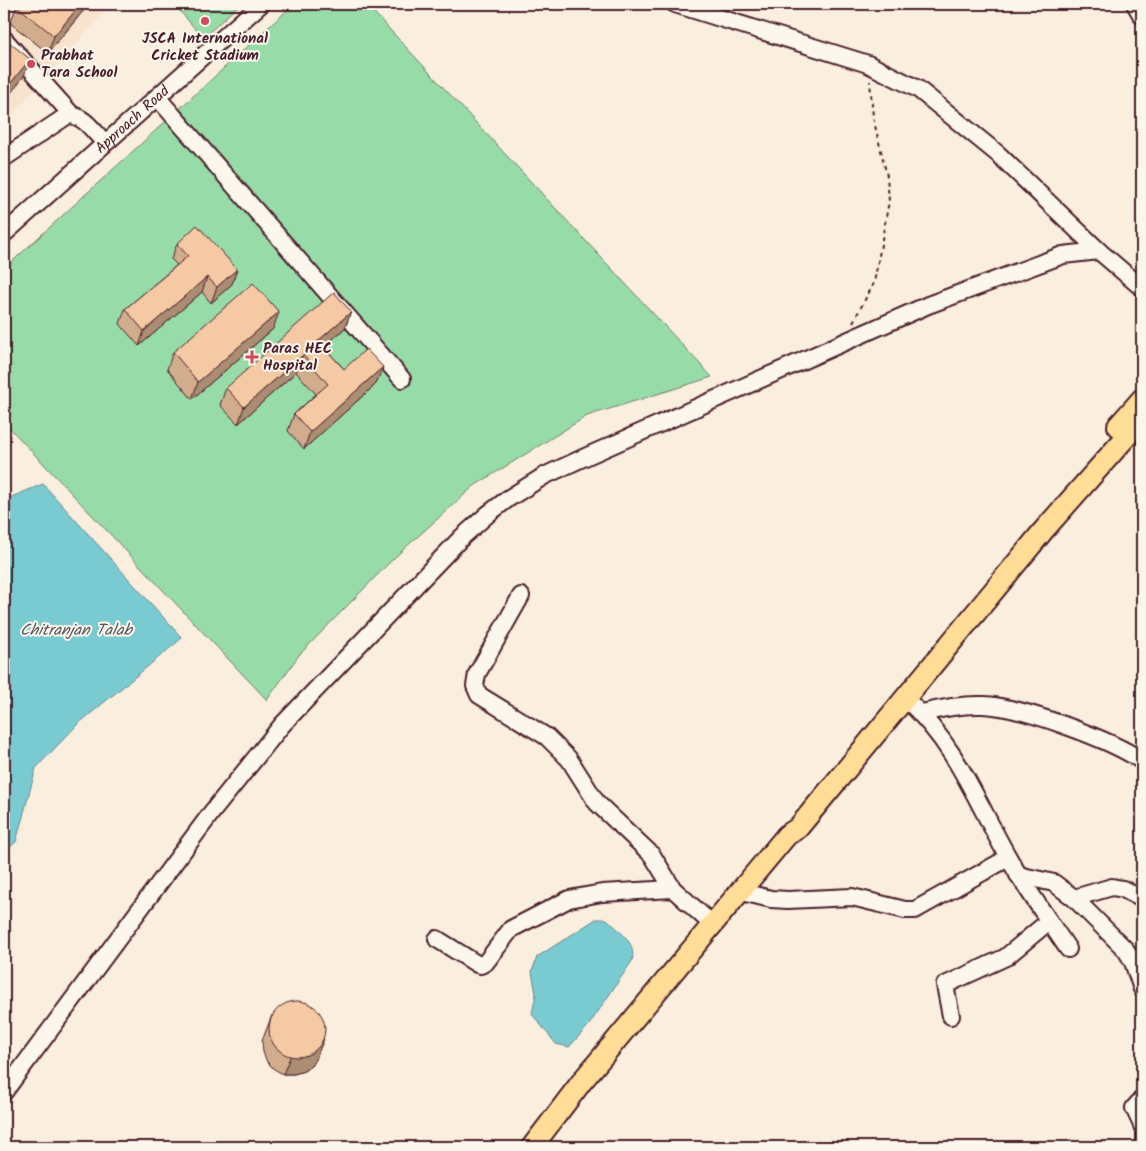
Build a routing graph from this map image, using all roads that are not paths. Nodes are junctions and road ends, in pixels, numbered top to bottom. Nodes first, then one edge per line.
1 (261, 4) edge
2 (675, 4) edge
3 (1135, 4) edge
4 (1142, 16) edge
5 (4, 39) edge
6 (157, 97) junction
7 (72, 115) junction
8 (105, 144) junction
9 (4, 158) edge
10 (4, 234) edge
11 (1099, 250) junction
12 (1142, 288) edge
13 (402, 379) dead end
14 (1142, 399) edge
15 (1142, 419) edge
16 (521, 596) dead end
17 (906, 699) junction
18 (922, 713) junction
19 (1142, 761) edge
20 (787, 835) junction
21 (1008, 858) junction
22 (1018, 875) junction
23 (673, 889) junction
24 (742, 892) junction
25 (1074, 898) junction
26 (1142, 899) edge
27 (1049, 922) junction
28 (713, 925) junction
29 (437, 939) dead end
30 (1068, 949) dead end
31 (1142, 989) edge
32 (951, 1016) dead end
33 (4, 1092) edge
34 (1142, 1099) edge
35 (1142, 1125) edge
36 (532, 1147) edge

1 - 6 street, Approach Road
2 - 11 street
3 - 4 street
5 - 7 street
6 - 8 street, Approach Road
6 - 13 street
7 - 8 street
7 - 9 street
8 - 10 street, Approach Road
11 - 12 street
11 - 33 street
14 - 20 main road
15 - 17 main road
16 - 23 street
17 - 18 street
17 - 20 main road
18 - 19 street
18 - 21 street
20 - 24 main road
21 - 22 street
21 - 24 street
22 - 25 street
22 - 27 street
23 - 28 street
23 - 29 street
24 - 28 main road
25 - 26 street
25 - 31 street
27 - 30 street
27 - 32 street
28 - 36 main road
34 - 35 street

